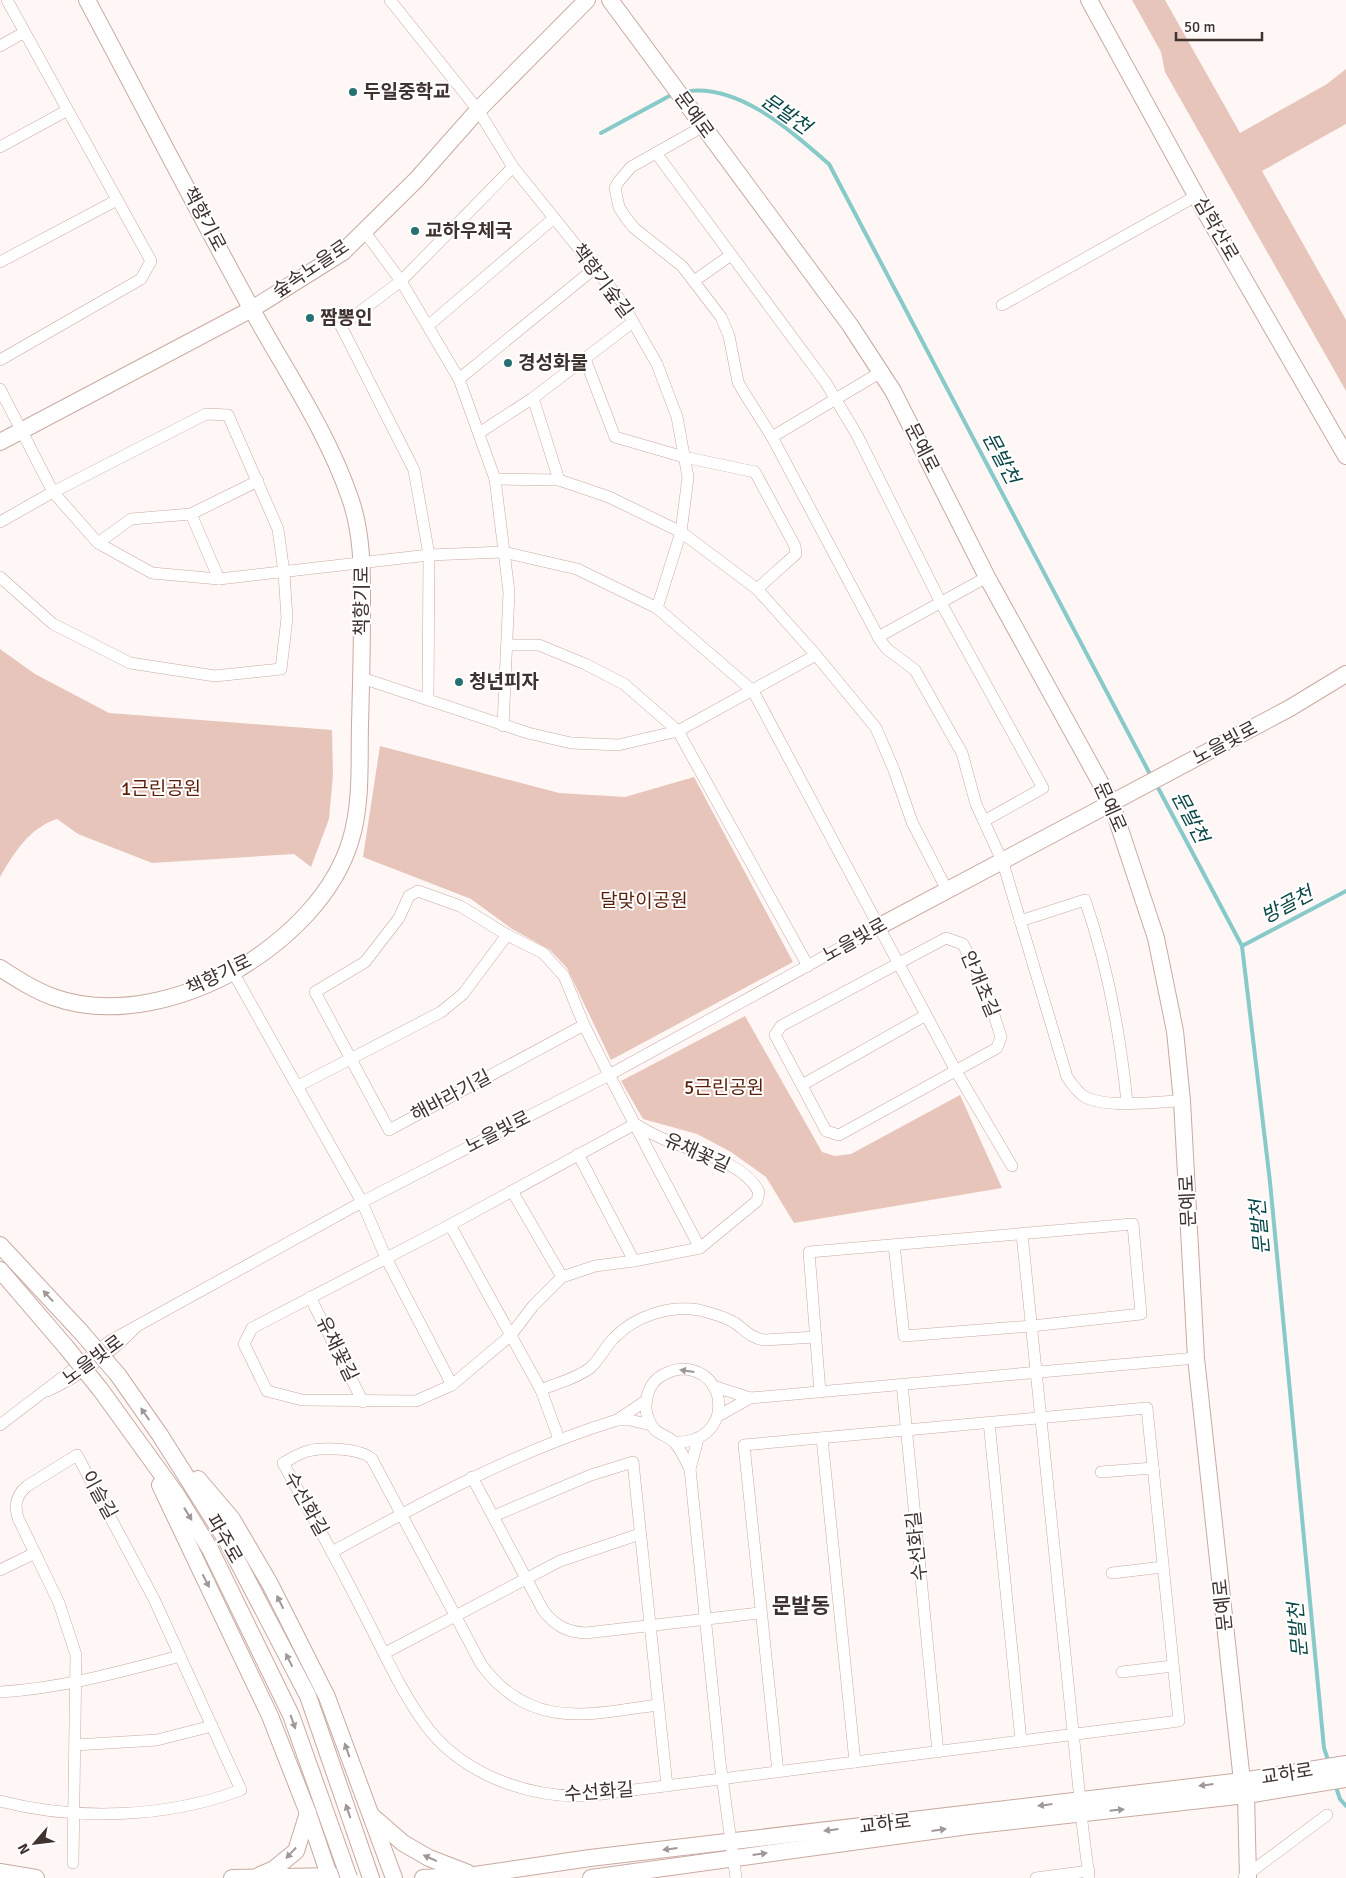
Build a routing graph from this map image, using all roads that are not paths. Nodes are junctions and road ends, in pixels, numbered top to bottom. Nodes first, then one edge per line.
1 (7, 0) edge
2 (87, 0) edge
3 (390, 0) edge
4 (587, 0) edge
5 (610, 0) edge
6 (1089, 0) edge
7 (23, 34) junction
8 (0, 46) edge
9 (478, 110) junction
10 (66, 111) junction
11 (702, 127) junction
12 (0, 147) edge
13 (656, 153) junction
14 (513, 166) junction
15 (1196, 196) junction
16 (117, 200) junction
17 (554, 218) junction
18 (364, 231) junction
19 (731, 254) junction
20 (0, 262) edge
21 (595, 268) junction
22 (401, 281) junction
23 (694, 281) junction
24 (1002, 305) dead end
25 (252, 309) junction
26 (633, 322) junction
27 (429, 326) junction
28 (585, 359) junction
29 (0, 360) edge
30 (881, 372) junction
31 (459, 379) junction
32 (0, 389) edge
33 (533, 398) junction
34 (836, 398) junction
35 (22, 430) junction
36 (479, 434) junction
37 (772, 437) junction
38 (0, 442) edge
39 (1346, 456) edge
40 (684, 457) junction
41 (495, 479) junction
42 (559, 480) junction
43 (258, 481) junction
44 (53, 492) junction
45 (191, 514) junction
46 (0, 522) edge
47 (681, 532) junction
48 (98, 543) junction
49 (504, 552) junction
50 (429, 555) junction
51 (362, 564) junction
52 (284, 572) junction
53 (0, 577) edge
54 (987, 578) junction
55 (219, 579) junction
56 (757, 589) junction
57 (941, 602) junction
58 (657, 608) junction
59 (878, 638) junction
60 (508, 645) junction
61 (816, 655) junction
62 (1346, 674) edge
63 (362, 678) junction
64 (753, 691) junction
65 (428, 698) junction
66 (503, 726) junction
67 (678, 731) junction
68 (1111, 802) junction
69 (984, 821) junction
70 (1003, 863) junction
71 (948, 892) junction
72 (1020, 921) junction
73 (878, 927) junction
74 (507, 935) junction
75 (899, 964) junction
76 (808, 966) junction
77 (0, 968) edge
78 (232, 972) junction
79 (926, 1015) junction
80 (584, 1025) junction
81 (351, 1059) junction
82 (956, 1071) junction
83 (609, 1076) junction
84 (802, 1084) junction
85 (298, 1086) junction
86 (1182, 1101) junction
87 (1127, 1102) junction
88 (635, 1124) junction
89 (578, 1154) junction
90 (1012, 1166) dead end
91 (512, 1191) junction
92 (362, 1202) junction
93 (450, 1225) junction
94 (1022, 1234) junction
95 (0, 1245) edge
96 (894, 1245) junction
97 (700, 1248) junction
98 (386, 1258) junction
99 (634, 1261) junction
100 (0, 1270) edge
101 (562, 1277) junction
102 (310, 1297) junction
103 (1032, 1326) junction
104 (511, 1335) junction
105 (816, 1336) junction
106 (1196, 1358) junction
107 (1037, 1372) junction
108 (902, 1384) junction
109 (452, 1385) junction
110 (713, 1386) junction
111 (541, 1390) junction
112 (820, 1392) junction
113 (750, 1398) junction
114 (647, 1400) junction
115 (363, 1402) junction
116 (718, 1416) junction
117 (1041, 1418) junction
118 (617, 1420) junction
119 (989, 1422) junction
120 (0, 1425) edge
121 (651, 1425) junction
122 (905, 1430) junction
123 (160, 1435) junction
124 (822, 1438) junction
125 (560, 1439) junction
126 (698, 1439) junction
127 (674, 1442) junction
128 (140, 1443) junction
129 (1153, 1468) junction
130 (690, 1469) junction
131 (1101, 1472) dead end
132 (472, 1478) junction
133 (401, 1514) junction
134 (494, 1516) junction
135 (640, 1534) junction
136 (332, 1552) junction
137 (35, 1553) junction
138 (1163, 1568) junction
139 (0, 1570) edge
140 (1112, 1573) dead end
141 (526, 1579) junction
142 (759, 1613) junction
143 (456, 1616) junction
144 (706, 1620) junction
145 (649, 1626) junction
146 (385, 1653) junction
147 (180, 1656) junction
148 (1173, 1666) junction
149 (1122, 1672) dead end
150 (76, 1683) junction
151 (0, 1692) edge
152 (657, 1705) junction
153 (212, 1726) junction
154 (1073, 1735) junction
155 (1021, 1742) junction
156 (75, 1745) junction
157 (938, 1752) junction
158 (855, 1762) junction
159 (1346, 1764) edge
160 (778, 1772) junction
161 (722, 1779) junction
162 (1308, 1779) junction
163 (1346, 1779) edge
164 (667, 1786) junction
165 (1244, 1788) junction
166 (0, 1801) edge
167 (1081, 1807) junction
168 (74, 1813) junction
169 (308, 1813) junction
170 (371, 1815) junction
171 (1327, 1815) dead end
172 (732, 1849) junction
173 (73, 1863) dead end
174 (0, 1872) edge
175 (475, 1875) junction
176 (1089, 1875) edge
177 (255, 1877) edge
178 (329, 1877) edge
179 (1246, 1877) edge
180 (36, 1878) edge
181 (232, 1878) edge
182 (349, 1878) edge
183 (366, 1878) edge
184 (371, 1878) edge
185 (394, 1878) edge
186 (424, 1878) edge
187 (591, 1878) edge
188 (736, 1878) edge
189 (1036, 1878) edge

1 - 7 street
2 - 25 street, 책향기로
3 - 9 street, 책향기숲길
4 - 9 street, 숲속노을로
5 - 11 street, 문예로
6 - 15 street, 심학산로
7 - 8 street
7 - 10 street
9 - 14 street, 책향기숲길
9 - 18 street, 숲속노을로
10 - 12 street
10 - 16 street
11 - 13 street
11 - 30 street, 문예로
13 - 19 street
13 - 23 street
14 - 17 street, 책향기숲길
14 - 22 street
15 - 24 street
15 - 39 street, 심학산로
16 - 20 street
16 - 29 street
17 - 21 street, 책향기숲길
17 - 27 street
18 - 22 street
18 - 25 street, 숲속노을로
19 - 23 street
19 - 34 street
21 - 26 street, 책향기숲길
21 - 31 street
22 - 27 street
22 - 50 street
23 - 37 street
25 - 35 street, 숲속노을로
25 - 51 street, 책향기로
26 - 28 street
26 - 40 street, 책향기숲길
27 - 31 street
28 - 33 street
28 - 40 street
30 - 34 street
30 - 54 street, 문예로
31 - 36 street
32 - 35 street
33 - 36 street
33 - 42 street
34 - 37 street
34 - 57 street
35 - 38 street, 숲속노을로
35 - 44 street
36 - 41 street
37 - 59 street
40 - 47 street, 책향기숲길
40 - 56 street
41 - 42 street
41 - 49 street
42 - 47 street
43 - 44 street
43 - 45 street
43 - 52 street
44 - 46 street
44 - 48 street
45 - 48 street
45 - 55 street
47 - 56 street
47 - 58 street, 책향기숲길
48 - 55 street
49 - 50 street
49 - 58 street
49 - 60 street
50 - 51 street
50 - 65 street
51 - 52 street
51 - 63 street, 책향기로
52 - 53 street
52 - 55 street
54 - 57 street
54 - 68 street, 문예로
56 - 61 street
57 - 59 street
57 - 69 street
58 - 64 street
59 - 69 street
60 - 66 street
60 - 67 street
61 - 64 street
61 - 71 street
62 - 68 street, 노을빛로
63 - 65 street
63 - 78 street, 책향기로
64 - 67 street
64 - 73 street
65 - 66 street
66 - 67 street
67 - 76 street
68 - 70 street, 노을빛로
68 - 86 street, 문예로
69 - 70 street
70 - 71 street, 노을빛로
70 - 72 street
71 - 73 street, 노을빛로
72 - 87 street
72 - 87 street
73 - 75 street
73 - 76 street, 노을빛로
74 - 80 street, 해바라기길
74 - 81 street
74 - 81 street, 해바라기길
75 - 79 street
75 - 82 street, 안개초길
75 - 84 street, 안개초길
76 - 83 street, 노을빛로
77 - 78 street, 책향기로
78 - 85 street
79 - 82 street
79 - 84 street
80 - 81 street, 해바라기길
80 - 83 street, 해바라기길
81 - 85 street
82 - 84 street, 안개초길
82 - 90 street
83 - 88 street, 유채꽃길
83 - 92 street, 노을빛로
85 - 92 street
86 - 87 street
86 - 106 street, 문예로
88 - 89 street, 유채꽃길
88 - 97 street, 유채꽃길
88 - 97 street, 유채꽃길
89 - 91 street, 유채꽃길
89 - 99 street
91 - 93 street, 유채꽃길
91 - 101 street
92 - 98 street
92 - 120 street, 노을빛로
93 - 98 street, 유채꽃길
93 - 104 street
94 - 96 street
94 - 103 street
94 - 103 street
123 -> 95 street, 파주로, bridge
96 - 103 street
96 - 105 street
97 - 99 street, 유채꽃길
98 - 102 street, 유채꽃길
98 - 109 street
99 - 101 street, 유채꽃길
100 - 128 street, 파주로, bridge
101 - 104 street, 유채꽃길
102 - 115 street, 유채꽃길
102 - 115 street, 유채꽃길
103 - 107 street
104 - 109 street, 유채꽃길
104 - 111 street
105 - 111 street
105 - 112 street
106 - 107 street
106 - 165 street, 문예로
107 - 108 street
107 - 117 street
108 - 112 street
108 - 122 street, 수선화길
109 - 115 street, 유채꽃길
110 - 113 street
110 -> 114 street
110 - 116 street
111 - 125 street
112 - 113 street
113 - 116 street
114 - 118 street
114 - 121 street
116 - 126 street
117 - 119 street, 수선화길
117 - 129 street, 수선화길
117 - 154 street
118 - 121 street
118 - 125 street, 수선화길
119 - 122 street, 수선화길
119 - 155 street
121 - 127 street
122 - 124 street, 수선화길
122 - 157 street, 수선화길
170 -> 123 street
184 -> 123 street, 파주로
124 - 142 street, 수선화길
124 - 158 street
125 - 132 street, 수선화길
126 - 127 street
126 - 130 street
127 - 130 street
128 -> 169 street
128 -> 182 street, 파주로, bridge
129 - 131 street
129 - 138 street, 수선화길
130 - 144 street
132 - 133 street, 수선화길
132 - 134 street
133 - 136 street, 수선화길
133 - 136 street, 수선화길
133 - 143 street, 수선화길
134 - 135 street
134 - 141 street
135 - 141 street
135 - 145 street
136 - 146 street, 수선화길
137 - 139 street
137 - 147 street, 이슬길
137 - 150 street, 이슬길
138 - 140 street
138 - 148 street, 수선화길
141 - 143 street
141 - 145 street
142 - 144 street
142 - 160 street, 수선화길
143 - 146 street
143 - 152 street, 수선화길
144 - 145 street
144 - 161 street
145 - 152 street
146 - 164 street, 수선화길
147 - 150 street
147 - 153 street, 이슬길
148 - 149 street
148 - 154 street, 수선화길
150 - 151 street
150 - 156 street, 이슬길
152 - 164 street
153 - 156 street
153 - 168 street, 이슬길
154 - 155 street, 수선화길
154 - 167 street
155 - 157 street, 수선화길
156 - 168 street, 이슬길
157 - 158 street, 수선화길
158 - 160 street, 수선화길
159 - 162 street, 교하로
160 - 161 street, 수선화길
161 - 164 street, 수선화길
161 - 172 street
162 - 163 street, 교하로
162 - 165 street, 교하로
165 - 167 street, 교하로
165 - 179 street
166 - 168 street, 이슬길
167 - 172 street, 교하로
167 - 176 street
168 - 173 street, 이슬길
169 -> 177 street
169 - 178 street
175 -> 170 street
170 - 185 street
171 - 179 street
172 -> 175 street, 교하로
172 - 187 street, 교하로
172 - 188 street
174 - 180 street
175 - 186 street, 교하로
176 - 189 street
177 - 178 street
177 - 181 street
178 - 183 street

